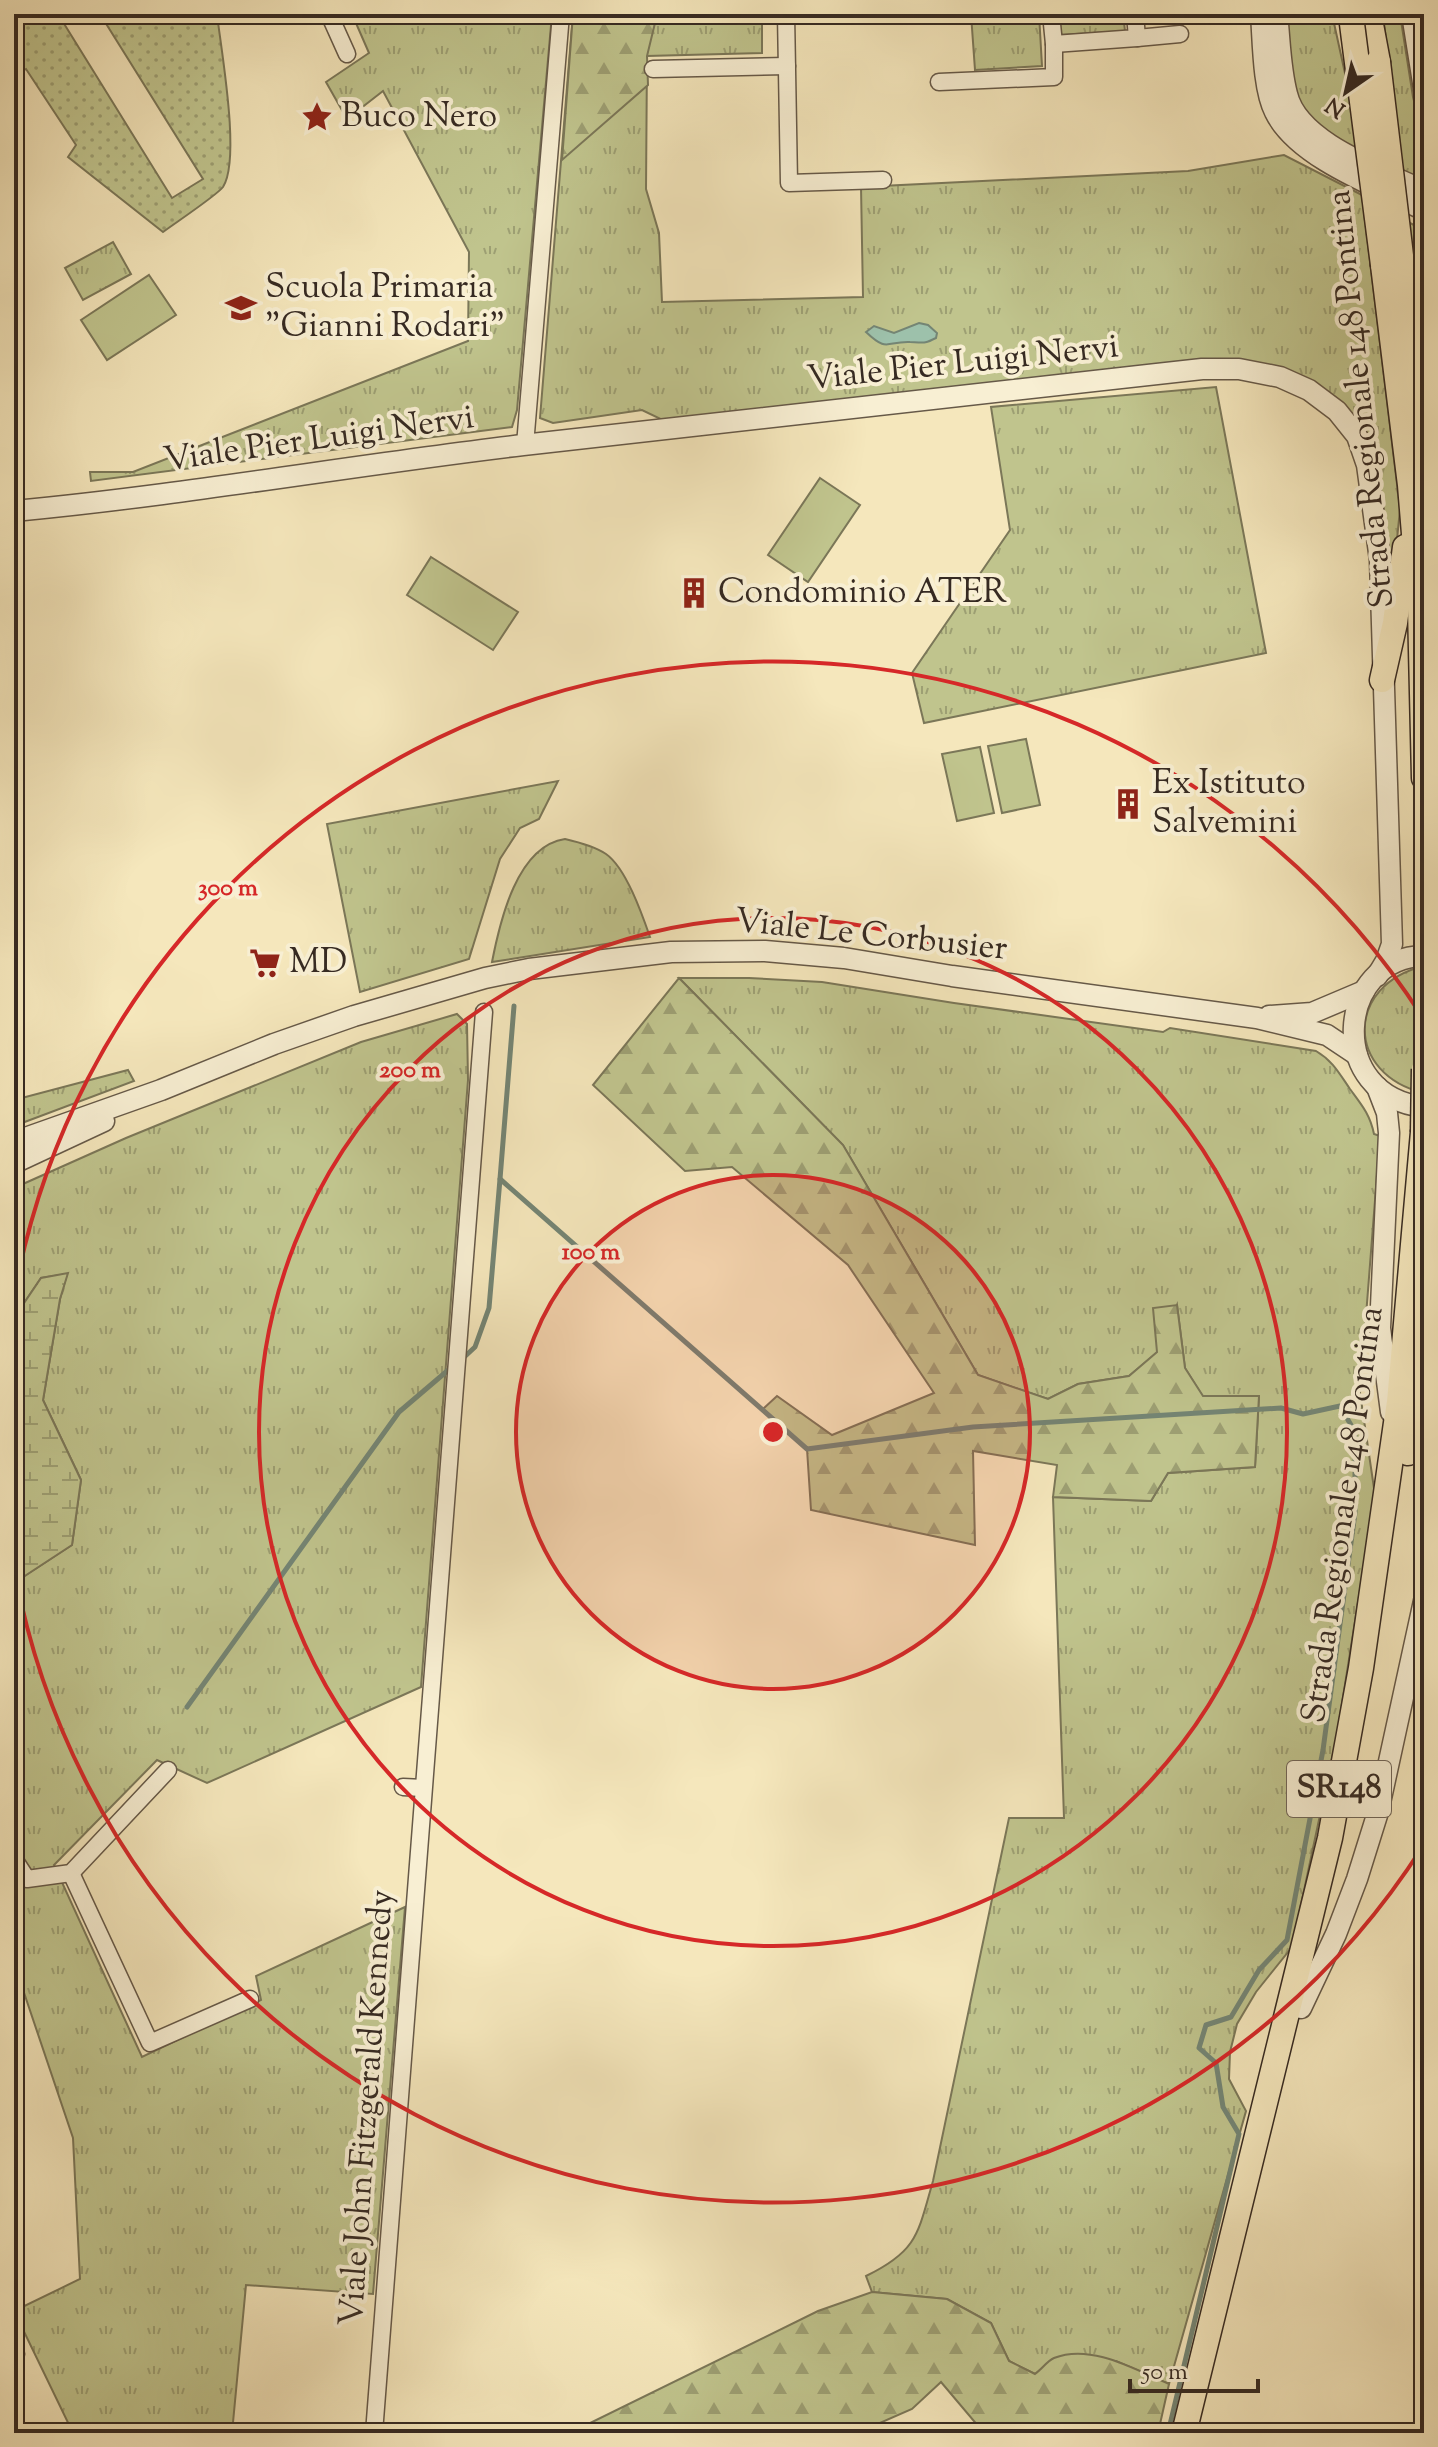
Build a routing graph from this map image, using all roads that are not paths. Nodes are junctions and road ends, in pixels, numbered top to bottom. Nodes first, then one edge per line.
1 (329, 14) edge
2 (561, 14) edge
3 (786, 14) edge
4 (1051, 14) edge
5 (1135, 14) edge
6 (1261, 14) edge
7 (1277, 14) edge
8 (1361, 14) edge
9 (1412, 14) edge
10 (1180, 34) dead end
11 (1137, 38) junction
12 (1054, 44) junction
13 (347, 54) dead end
14 (787, 66) junction
15 (653, 69) dead end
16 (939, 82) dead end
17 (1424, 89) edge
18 (883, 180) dead end
19 (1424, 191) edge
20 (1424, 210) edge
21 (1393, 265) junction
22 (525, 445) junction
23 (1417, 476) edge
24 (14, 511) edge
25 (1382, 680) junction
26 (1424, 778) edge
27 (1424, 956) edge
28 (1370, 984) junction
29 (484, 1012) dead end
30 (1257, 1018) junction
31 (1357, 1055) junction
32 (1424, 1069) edge
33 (1377, 1087) junction
34 (161, 1090) junction
35 (1424, 1107) edge
36 (1423, 1132) edge
37 (14, 1142) edge
38 (14, 1163) edge
39 (1424, 1292) edge
40 (1392, 1453) junction
41 (1424, 1601) edge
42 (168, 1770) dead end
43 (403, 1787) dead end
44 (423, 1788) junction
45 (14, 1859) edge
46 (71, 1873) junction
47 (250, 1999) dead end
48 (1301, 2008) junction
49 (374, 2433) edge
50 (1184, 2433) edge
51 (1201, 2433) edge

1 - 13 street
2 - 22 street
3 - 14 street
4 - 12 street
5 - 11 street
6 - 20 street
7 - 19 street
8 - 21 main road, Strada Regionale 148 Pontina, bridge
8 - 21 main road, Strada Regionale 148 Pontina, bridge
9 - 17 street
10 - 11 street
11 - 12 street
12 - 16 street
14 - 15 street
14 - 18 street
21 - 23 main road, Strada Regionale 148 Pontina
22 - 24 street, Viale Pier Luigi Nervi
22 - 25 street, Viale Pier Luigi Nervi
23 - 25 main road
23 - 26 main road, Strada Regionale 148 Pontina
25 - 28 street, Viale Pier Luigi Nervi
27 - 28 street, Viale Le Corbusier
28 - 30 street, Viale Le Corbusier
28 - 31 street, Viale Pier Luigi Nervi
29 - 44 street, Viale John Fitzgerald Kennedy
30 - 31 street, Viale Le Corbusier
30 - 34 street, Viale Le Corbusier
31 - 33 street
32 - 36 main road, Strada Regionale 148 Pontina / SR148, bridge
33 - 35 street
33 - 40 street
34 - 37 street, Viale Le Corbusier
34 - 38 street, Viale Le Corbusier
36 - 40 main road, Strada Regionale 148 Pontina / SR148
39 - 48 main road, Strada Regionale 148 Pontina / SR148
40 - 50 main road, Strada Regionale 148 Pontina / SR148
41 - 48 street
42 - 46 street
43 - 44 street
44 - 49 street, Viale John Fitzgerald Kennedy
45 - 46 street
46 - 47 street
48 - 51 main road, Strada Regionale 148 Pontina / SR148

